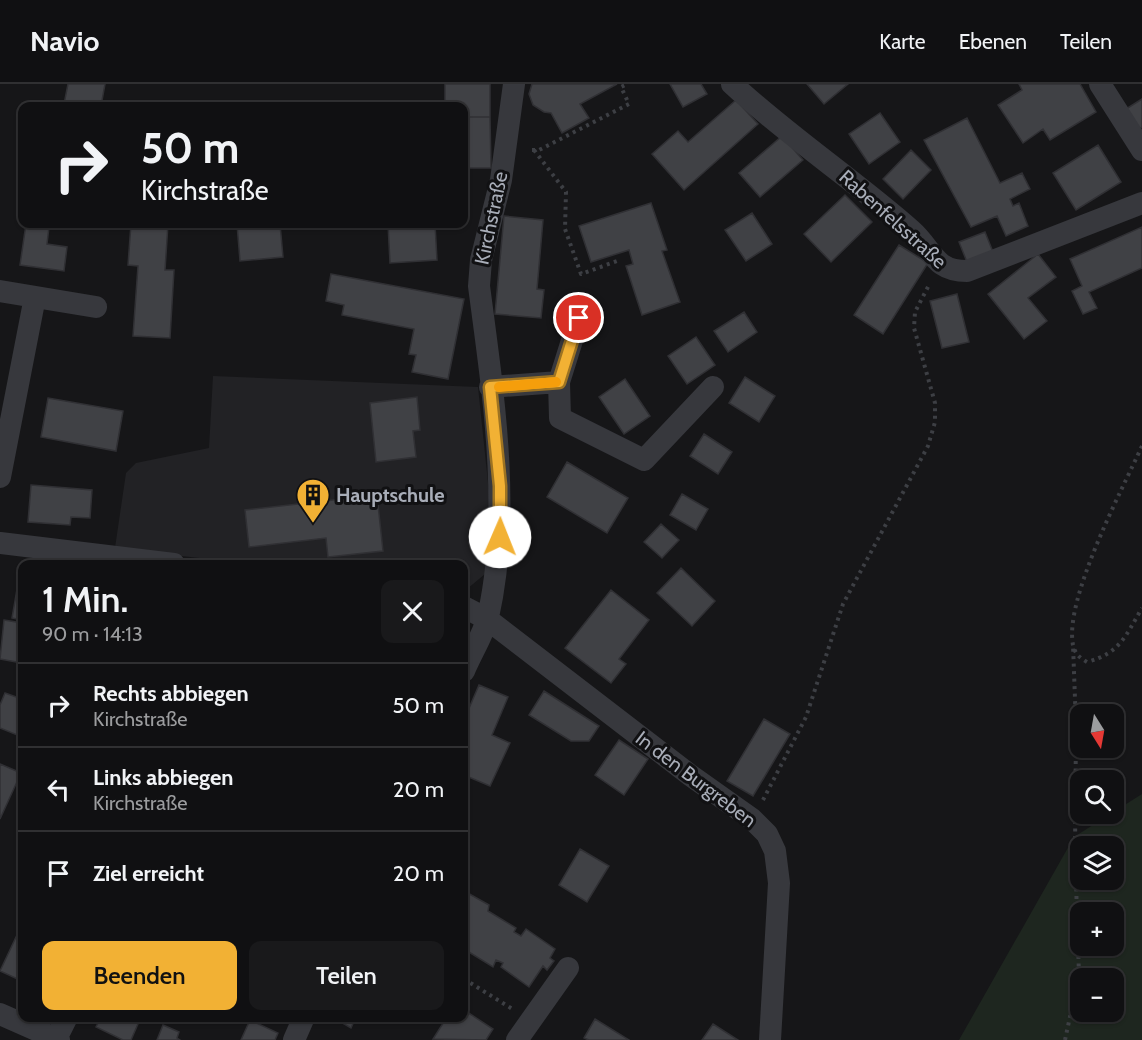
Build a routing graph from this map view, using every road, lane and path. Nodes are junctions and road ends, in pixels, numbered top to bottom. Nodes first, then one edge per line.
1 (513, 84) edge
2 (627, 84) edge
3 (732, 84) edge
4 (1100, 84) edge
5 (534, 150) junction
6 (1142, 150) edge
7 (505, 151) junction
8 (1142, 203) edge
9 (620, 260) dead end
10 (940, 265) junction
11 (0, 291) edge
12 (34, 297) junction
13 (96, 307) dead end
14 (579, 318) dead end
15 (559, 382) junction
16 (490, 387) junction
17 (713, 387) dead end
18 (2, 446) edge
19 (1142, 446) edge
20 (0, 477) edge
21 (0, 543) edge
22 (141, 560) edge
23 (1142, 608) edge
24 (468, 609) edge
25 (487, 619) junction
26 (1073, 645) junction
27 (468, 662) edge
28 (753, 819) junction
29 (568, 968) dead end
30 (468, 981) edge
31 (0, 1014) edge
32 (532, 1021) junction
33 (18, 1022) edge
34 (18, 1022) edge
35 (65, 1022) edge
36 (302, 1022) edge
37 (57, 1039) edge
38 (294, 1040) edge
39 (517, 1040) edge
40 (770, 1040) edge
41 (1065, 1040) edge

1 - 7 street, Kirchstraße
2 - 5 path
3 - 10 street, Rabenfelsstraße
4 - 6 street
5 - 7 path
5 - 9 path
7 - 16 street, Kirchstraße
8 - 10 street, Rabenfelsstraße
10 - 28 path
11 - 12 street
12 - 13 street
12 - 18 street
14 - 15 street
15 - 16 street
15 - 17 street
16 - 25 street, Kirchstraße
18 - 20 street
19 - 26 path
21 - 22 street
23 - 26 path
24 - 25 street, In den Burgreben
25 - 27 street, Kirchstraße
25 - 28 street, In den Burgreben
26 - 41 path
28 - 40 street, In den Burgreben
29 - 32 street
30 - 32 path
31 - 33 street
32 - 39 street
34 - 37 street
35 - 37 street
36 - 38 street

